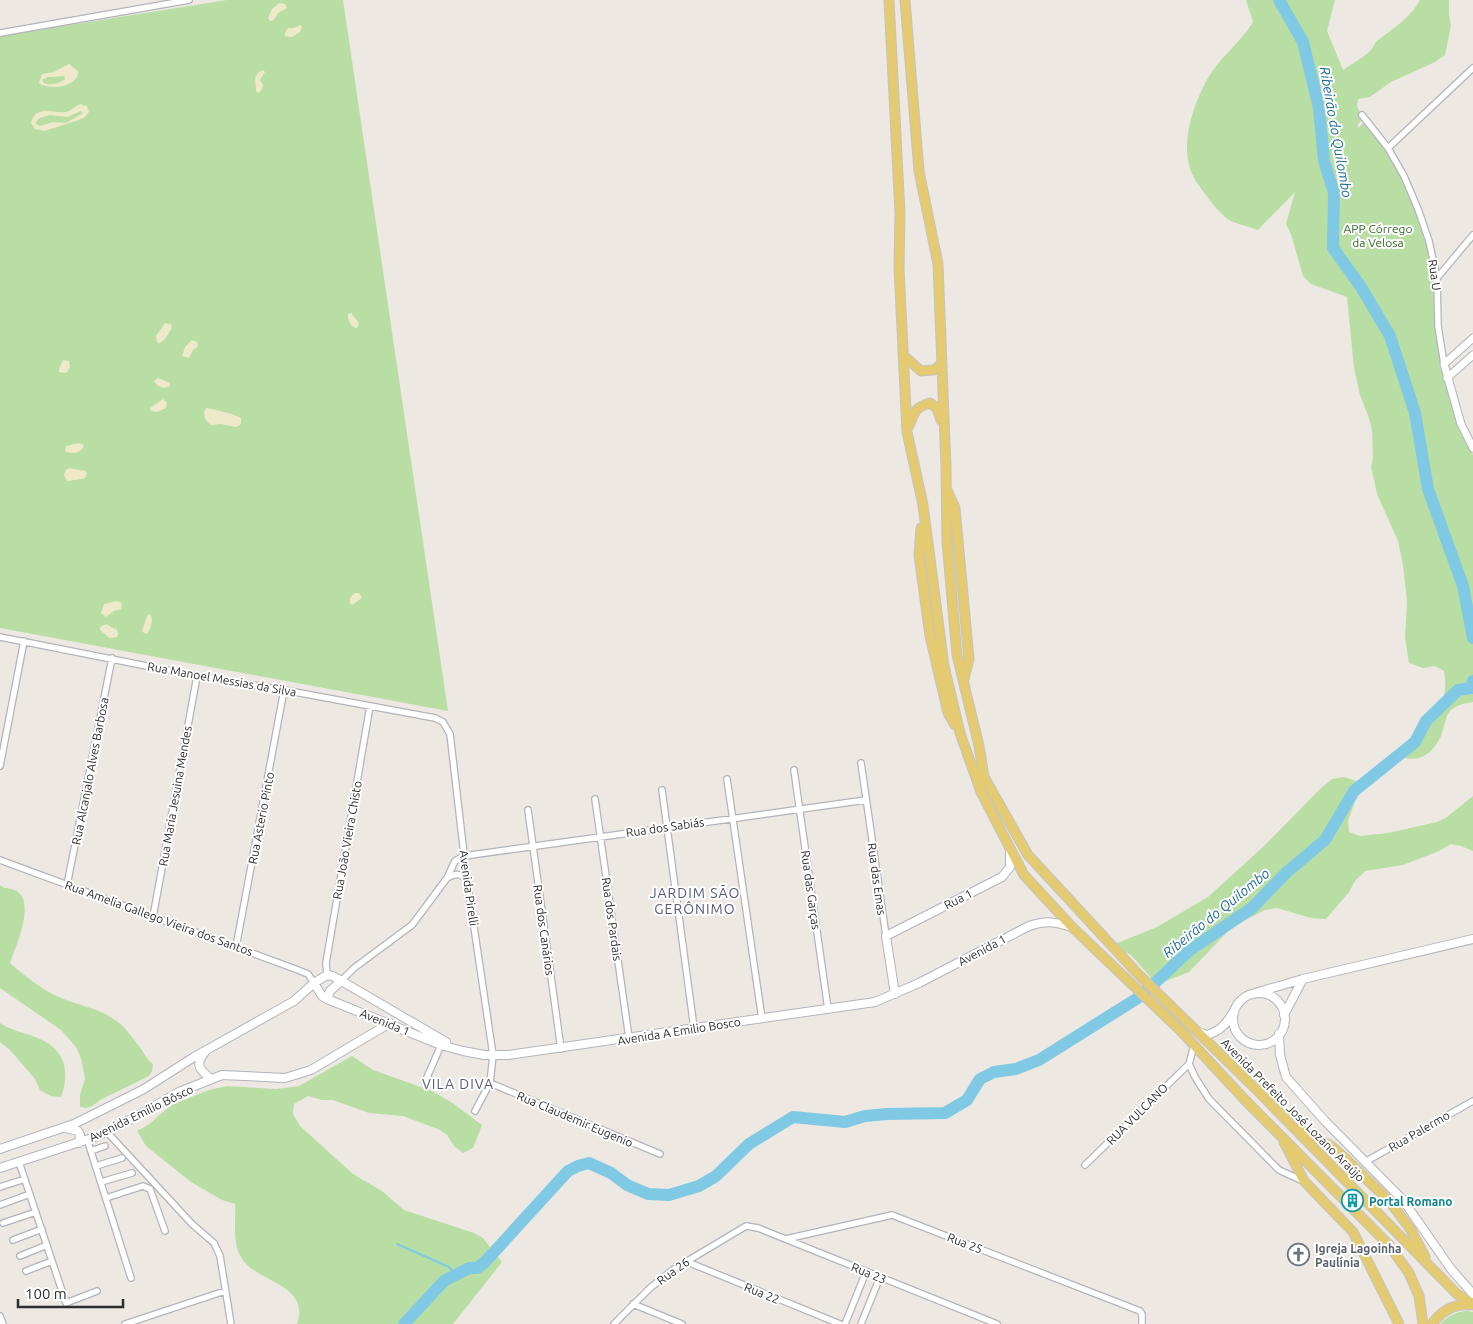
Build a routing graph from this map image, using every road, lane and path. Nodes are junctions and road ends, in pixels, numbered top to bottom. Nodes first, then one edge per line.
1 (189, 0) edge
2 (889, 0) edge
3 (905, 0) edge
4 (0, 33) edge
5 (1473, 68) edge
6 (1362, 115) dead end
7 (1388, 148) junction
8 (1473, 235) edge
9 (1437, 278) junction
10 (1473, 338) edge
11 (1473, 355) edge
12 (904, 356) junction
13 (942, 364) junction
14 (1444, 364) junction
15 (1447, 378) junction
16 (944, 424) junction
17 (907, 432) junction
18 (1473, 448) edge
19 (0, 637) edge
20 (24, 641) junction
21 (112, 658) junction
22 (197, 676) junction
23 (284, 690) junction
24 (370, 706) junction
25 (443, 722) joint
26 (861, 763) dead end
27 (0, 766) edge
28 (794, 770) dead end
29 (727, 779) dead end
30 (662, 790) dead end
31 (595, 799) dead end
32 (866, 800) junction
33 (799, 808) junction
34 (528, 810) dead end
35 (733, 817) junction
36 (667, 827) junction
37 (600, 836) junction
38 (532, 846) junction
39 (1010, 848) junction
40 (464, 856) junction
41 (0, 860) edge
42 (448, 878) junction
43 (467, 880) junction
44 (67, 885) junction
45 (153, 917) junction
46 (1072, 927) junction
47 (886, 936) junction
48 (1473, 939) edge
49 (236, 947) junction
50 (327, 975) junction
51 (1304, 979) junction
52 (341, 981) junction
53 (314, 982) junction
54 (1255, 993) junction
55 (895, 994) junction
56 (326, 999) junction
57 (828, 1009) junction
58 (1235, 1010) junction
59 (1284, 1015) junction
60 (762, 1018) junction
61 (390, 1023) junction
62 (694, 1028) junction
63 (1196, 1031) junction
64 (1279, 1034) junction
65 (629, 1038) junction
66 (441, 1045) junction
67 (1194, 1046) junction
68 (561, 1049) junction
69 (206, 1050) junction
70 (463, 1051) junction
71 (493, 1056) junction
72 (1189, 1064) junction
73 (210, 1079) junction
74 (425, 1082) dead end
75 (490, 1083) junction
76 (1473, 1101) edge
77 (475, 1111) dead end
78 (1290, 1123) junction
79 (65, 1128) junction
80 (107, 1132) junction
81 (1281, 1136) junction
82 (87, 1139) junction
83 (79, 1143) junction
84 (106, 1146) dead end
85 (0, 1150) edge
86 (91, 1152) junction
87 (660, 1154) dead end
88 (122, 1158) dead end
89 (19, 1162) junction
90 (1365, 1162) junction
91 (1085, 1165) dead end
92 (96, 1166) junction
93 (0, 1168) edge
94 (132, 1173) dead end
95 (25, 1179) junction
96 (1304, 1181) junction
97 (101, 1182) junction
98 (0, 1187) edge
99 (30, 1194) junction
100 (106, 1198) junction
101 (0, 1205) edge
102 (36, 1212) junction
103 (3, 1223) dead end
104 (740, 1228) joint
105 (42, 1229) junction
106 (165, 1231) dead end
107 (786, 1239) junction
108 (13, 1240) dead end
109 (47, 1246) junction
110 (20, 1256) dead end
111 (52, 1261) junction
112 (685, 1261) junction
113 (1427, 1262) junction
114 (26, 1272) dead end
115 (866, 1272) junction
116 (880, 1277) junction
117 (132, 1278) dead end
118 (97, 1291) dead end
119 (225, 1291) junction
120 (1473, 1294) edge
121 (633, 1304) junction
122 (1473, 1305) edge
123 (0, 1316) edge
124 (137, 1322) edge
125 (3, 1324) edge
126 (125, 1324) edge
127 (231, 1324) edge
128 (614, 1324) edge
129 (682, 1324) edge
130 (840, 1324) edge
131 (845, 1324) edge
132 (861, 1324) edge
133 (998, 1324) edge
134 (1142, 1324) edge
135 (1399, 1324) edge
136 (1423, 1324) edge
137 (1432, 1324) edge

1 - 4 street
2 - 12 main road, Avenida Prefeito José Lozano Araújo
3 - 13 main road, Avenida Prefeito José Lozano Araújo
5 - 7 street
6 - 7 street, Rua U
7 - 9 street, Rua U
8 - 9 street
9 - 14 street, Rua U
10 - 14 street
11 - 15 street
12 - 13 main road
12 - 17 main road, Avenida Prefeito José Lozano Araújo
13 - 16 main road, Avenida Prefeito José Lozano Araújo
14 - 15 street, Rua U
15 - 18 street, Rua U
16 - 17 main road
16 - 63 main road, Avenida Prefeito José Lozano Araújo
17 - 39 main road, Avenida Prefeito José Lozano Araújo
19 - 20 street, Rua Manoel Messias da Silva
20 - 21 street, Rua Manoel Messias da Silva
20 - 27 street
21 - 22 street, Rua Manoel Messias da Silva
21 - 44 street, Rua Alcanjalo Alves Barbosa
22 - 23 street, Rua Manoel Messias da Silva
22 - 45 street, Rua Maria Jesuina Mendes
23 - 24 street, Rua Manoel Messias da Silva
23 - 49 street, Rua Asterio Pinto
24 - 25 street, Rua Manoel Messias da Silva
24 - 50 street, Rua João Vieira Chisto
25 - 40 street, Avenida Pirelli
26 - 32 street, Rua das Emas
28 - 33 street, Rua das Garças
29 - 35 street
30 - 36 street
31 - 37 street, Rua dos Pardais
32 - 33 street, Rua dos Sabiás
32 - 47 street, Rua das Emas
33 - 35 street, Rua dos Sabiás
33 - 57 street, Rua das Garças
34 - 38 street, Rua dos Canários
35 - 36 street, Rua dos Sabiás
35 - 60 street
36 - 37 street, Rua dos Sabiás
36 - 62 street
37 - 38 street, Rua dos Sabiás
37 - 65 street, Rua dos Pardais
38 - 40 street, Rua dos Sabiás
38 - 68 street, Rua dos Canários
39 - 46 main road, Avenida Prefeito José Lozano Araújo
39 - 47 main road, Rua 1
40 - 42 street
40 - 43 street, Avenida Pirelli
41 - 44 street, Rua Amelia Gallego Vieira dos Santos
42 - 43 street
42 - 52 street
43 - 71 street, Avenida Pirelli
44 - 45 street, Rua Amelia Gallego Vieira dos Santos
45 - 49 street, Rua Amelia Gallego Vieira dos Santos
46 - 55 main road, Avenida 1
46 - 67 main road, Avenida Prefeito José Lozano Araújo
47 - 55 main road, Rua das Emas
48 - 51 main road
49 - 53 street, Rua Amelia Gallego Vieira dos Santos
50 - 52 main road
50 - 53 main road, Avenida Emílio Bôsco
51 - 54 main road
51 - 59 main road
52 - 56 main road
52 - 70 main road
53 - 56 main road
53 - 69 main road, Avenida Emílio Bôsco
54 - 58 main road
54 - 59 main road
55 - 57 main road, Avenida A Emilio Bosco
56 - 61 main road, Avenida 1
57 - 60 main road, Avenida A Emilio Bosco
58 - 63 main road
58 - 64 main road
59 - 64 main road
60 - 62 main road, Avenida A Emilio Bosco
61 - 66 main road, Avenida 1
61 - 73 main road, Avenida Emílio Bôsco
62 - 65 main road, Avenida A Emilio Bosco
63 - 78 main road, Avenida Prefeito José Lozano Araújo
64 - 90 main road
65 - 68 main road, Avenida A Emilio Bosco
66 - 70 main road, Avenida 1
66 - 74 street
67 - 72 street
67 - 81 main road, Avenida Prefeito José Lozano Araújo
68 - 71 main road, Avenida A Emilio Bosco
69 - 73 main road
69 - 79 main road, Avenida Emílio Bôsco
70 - 71 main road, Avenida A Emilio Bosco
71 - 75 street, Avenida Pirelli
72 - 91 street, RUA VULCANO
72 - 96 street
73 - 80 main road, Avenida Emílio Bôsco
75 - 77 street
75 - 87 street, Rua Claudemir Eugenio
76 - 90 street, Rua Palermo
78 - 113 main road, Avenida Prefeito José Lozano Araújo
78 - 113 main road
79 - 83 main road
79 - 85 main road, Avenida Emílio Bôsco
80 - 82 main road, Avenida Emílio Bôsco
80 - 119 street
81 - 96 main road
81 - 136 main road, Avenida Prefeito José Lozano Araújo
82 - 83 main road, Avenida Emílio Bôsco
82 - 86 street
83 - 89 main road, Avenida Emílio Bôsco
84 - 86 street
86 - 92 street
88 - 92 street
89 - 93 main road, Avenida Emílio Bôsco
89 - 95 street
90 - 120 main road
92 - 97 street
94 - 97 street
95 - 98 street
95 - 99 street
96 - 135 main road
97 - 100 street
99 - 101 street
99 - 102 street
100 - 106 street
100 - 117 street
102 - 103 street
102 - 105 street
104 - 107 street, Rua 23
104 - 112 street, Rua 26
105 - 108 street
105 - 109 street
107 - 115 street, Rua 23
107 - 134 street, Rua 25
109 - 110 street
109 - 111 street
111 - 114 street
111 - 118 street
112 - 121 street, Rua 26
112 - 130 street, Rua 22
113 - 122 main road, Avenida Prefeito José Lozano Araújo
115 - 116 street, Rua 23
115 - 131 street
116 - 132 street
116 - 133 street, Rua 23
119 - 124 street
119 - 127 street
121 - 128 street, Rua 26
121 - 129 street
122 - 137 main road
123 - 125 street
124 - 126 street

